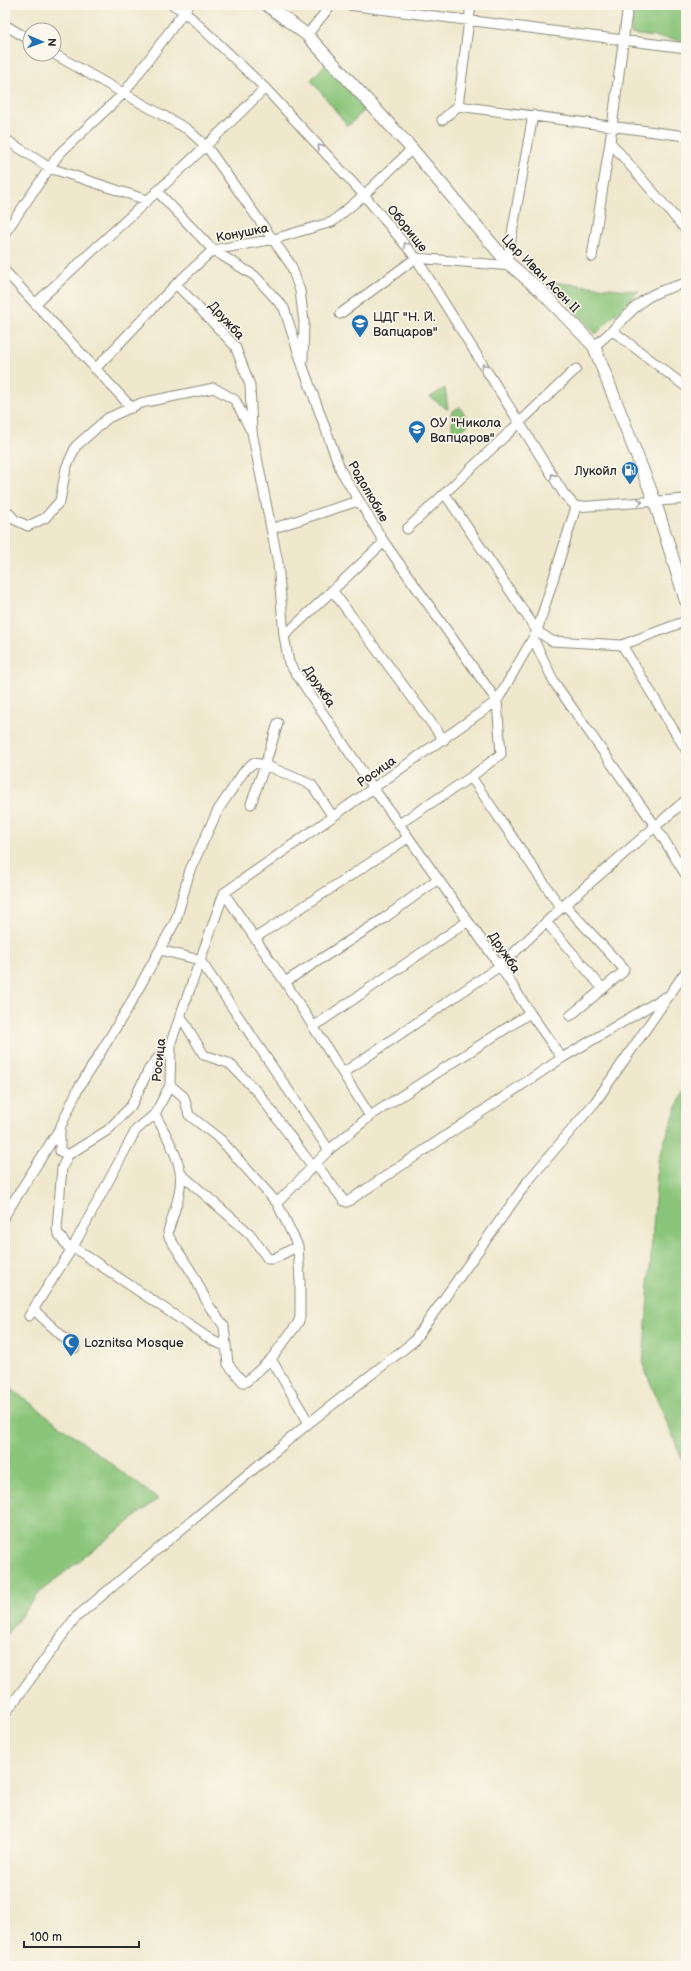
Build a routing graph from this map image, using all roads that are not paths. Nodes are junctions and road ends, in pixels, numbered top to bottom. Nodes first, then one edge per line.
1 (172, 5) edge
2 (267, 5) edge
3 (331, 5) edge
4 (348, 5) edge
5 (471, 5) edge
6 (628, 5) edge
7 (186, 8) edge
8 (469, 19) junction
9 (6, 27) edge
10 (307, 35) junction
11 (22, 36) edge
12 (624, 40) junction
13 (686, 48) edge
14 (62, 58) edge
15 (265, 88) junction
16 (124, 93) junction
17 (458, 106) junction
18 (533, 115) junction
19 (442, 120) dead end
20 (611, 125) junction
21 (686, 136) edge
22 (5, 139) edge
23 (610, 142) junction
24 (207, 147) junction
25 (412, 149) junction
26 (50, 168) junction
27 (157, 191) junction
28 (364, 195) junction
29 (146, 200) junction
30 (686, 230) edge
31 (5, 233) edge
32 (274, 239) junction
33 (213, 250) junction
34 (592, 257) dead end
35 (416, 258) junction
36 (509, 264) junction
37 (5, 272) edge
38 (686, 283) edge
39 (176, 284) junction
40 (35, 304) junction
41 (340, 314) dead end
42 (613, 331) junction
43 (594, 346) junction
44 (302, 367) junction
45 (95, 369) junction
46 (576, 369) dead end
47 (686, 387) edge
48 (132, 408) junction
49 (520, 423) junction
50 (252, 432) junction
51 (445, 494) junction
52 (686, 499) edge
53 (358, 501) junction
54 (655, 502) junction
55 (576, 507) junction
56 (5, 509) edge
57 (271, 529) junction
58 (407, 529) dead end
59 (384, 542) junction
60 (332, 590) junction
61 (686, 601) edge
62 (686, 621) edge
63 (535, 635) junction
64 (284, 636) junction
65 (622, 644) junction
66 (497, 702) junction
67 (278, 723) dead end
68 (444, 740) junction
69 (686, 750) edge
70 (265, 764) junction
71 (471, 777) junction
72 (374, 789) junction
73 (686, 800) edge
74 (250, 804) dead end
75 (333, 817) junction
76 (399, 824) junction
77 (656, 827) junction
78 (408, 838) junction
79 (686, 875) edge
80 (438, 879) junction
81 (224, 893) junction
82 (563, 907) junction
83 (468, 921) junction
84 (546, 922) junction
85 (256, 938) junction
86 (160, 950) junction
87 (200, 960) junction
88 (500, 966) junction
89 (686, 971) edge
90 (285, 982) junction
91 (603, 989) junction
92 (668, 995) junction
93 (530, 1013) junction
94 (180, 1014) junction
95 (570, 1016) dead end
96 (313, 1027) junction
97 (171, 1042) junction
98 (562, 1058) junction
99 (343, 1073) junction
100 (170, 1085) junction
101 (155, 1114) junction
102 (370, 1116) junction
103 (60, 1128) junction
104 (329, 1150) junction
105 (44, 1152) junction
106 (64, 1153) junction
107 (314, 1166) junction
108 (180, 1173) junction
109 (278, 1203) junction
110 (5, 1215) edge
111 (298, 1246) junction
112 (72, 1248) junction
113 (226, 1346) junction
114 (76, 1348) dead end
115 (271, 1359) junction
116 (309, 1423) junction
117 (5, 1714) edge

1 - 7 street, Оборище
2 - 10 street, Цар Иван Асен II
3 - 10 street
4 - 8 street
5 - 8 street
6 - 12 street
7 - 15 street, Оборище
7 - 16 street
8 - 12 street
8 - 17 street
9 - 11 street
10 - 25 street, Цар Иван Асен II
12 - 13 street
12 - 20 street
14 - 16 street
15 - 24 street
28 -> 15 street, Оборище
16 - 24 street
16 - 26 street
17 - 18 street
17 - 19 street
18 - 20 street
18 - 36 street
20 - 21 street
20 - 23 street
22 - 26 street
23 - 30 street
23 - 34 street
24 - 27 street
24 - 32 street
25 - 28 street, Конушка
25 - 36 street, Цар Иван Асен II
26 - 29 street
26 - 31 street
27 - 29 street
27 - 33 street, Родолюбие
28 - 32 street, Конушка
35 -> 28 street, Оборище
29 - 40 street
32 - 33 street, Конушка
32 - 44 street
33 - 39 street, Конушка
33 - 44 street, Родолюбие
35 - 36 street
35 - 41 street
49 -> 35 street, Оборище
36 - 43 street, Цар Иван Асен II
37 - 40 street
38 - 42 street
39 - 45 street, Конушка
39 - 50 street, Дружба
40 - 45 street
42 - 43 street
42 - 47 street
43 - 54 street, Цар Иван Асен II
44 - 53 street, Родолюбие
45 - 48 street
46 - 49 street
48 - 50 street
48 - 56 street
49 - 51 street
55 -> 49 street, Оборище
50 - 57 street, Дружба
51 - 58 street
51 - 63 street
52 - 54 street
53 - 57 street
53 - 59 street, Родолюбие
55 -> 54 street
54 - 61 street, Цар Иван Асен II
55 - 63 street, Росица
57 - 64 street, Дружба
59 - 60 street
59 - 66 street, Родолюбие
60 - 64 street
60 - 68 street
62 - 65 street
63 - 65 street
63 - 66 street, Росица
63 - 77 street
64 - 72 street, Дружба
65 - 69 street
66 - 68 street, Росица
66 - 71 street
67 - 70 street
68 - 72 street, Росица
70 - 74 street
70 - 75 street
70 - 86 street
71 - 76 street
71 - 82 street
72 - 75 street, Росица
72 - 76 street, Дружба
73 - 77 street
75 - 81 street, Росица
76 - 78 street, Дружба
77 - 79 street
77 - 82 street
78 - 80 street, Дружба
78 - 85 street
80 - 83 street, Дружба
80 - 90 street
81 - 85 street
81 - 87 street, Росица
82 - 84 street
82 - 91 street
83 - 88 street, Дружба
83 - 96 street
84 - 88 street
84 - 91 street
85 - 90 street
86 - 87 street
86 - 103 street
87 - 94 street, Росица
87 - 104 street
88 - 93 street, Дружба
88 - 99 street
89 - 92 street
90 - 96 street
91 - 95 street
92 - 98 street
92 - 116 street
93 - 98 street, Дружба
93 - 102 street
94 - 97 street, Росица
94 - 107 street
96 - 99 street
97 - 100 street, Росица
97 - 106 street
98 - 107 street
99 - 102 street
100 - 101 street, Росица
100 - 109 street
101 - 108 street
101 - 112 street
102 - 104 street
103 - 105 street
103 - 106 street
104 - 107 street
105 - 106 street
105 - 110 street
106 - 112 street
107 - 109 street
108 - 111 street
108 - 113 street
109 - 111 street
111 - 115 street
112 - 113 street
112 - 114 street
113 - 115 street
115 - 116 street
116 - 117 street

